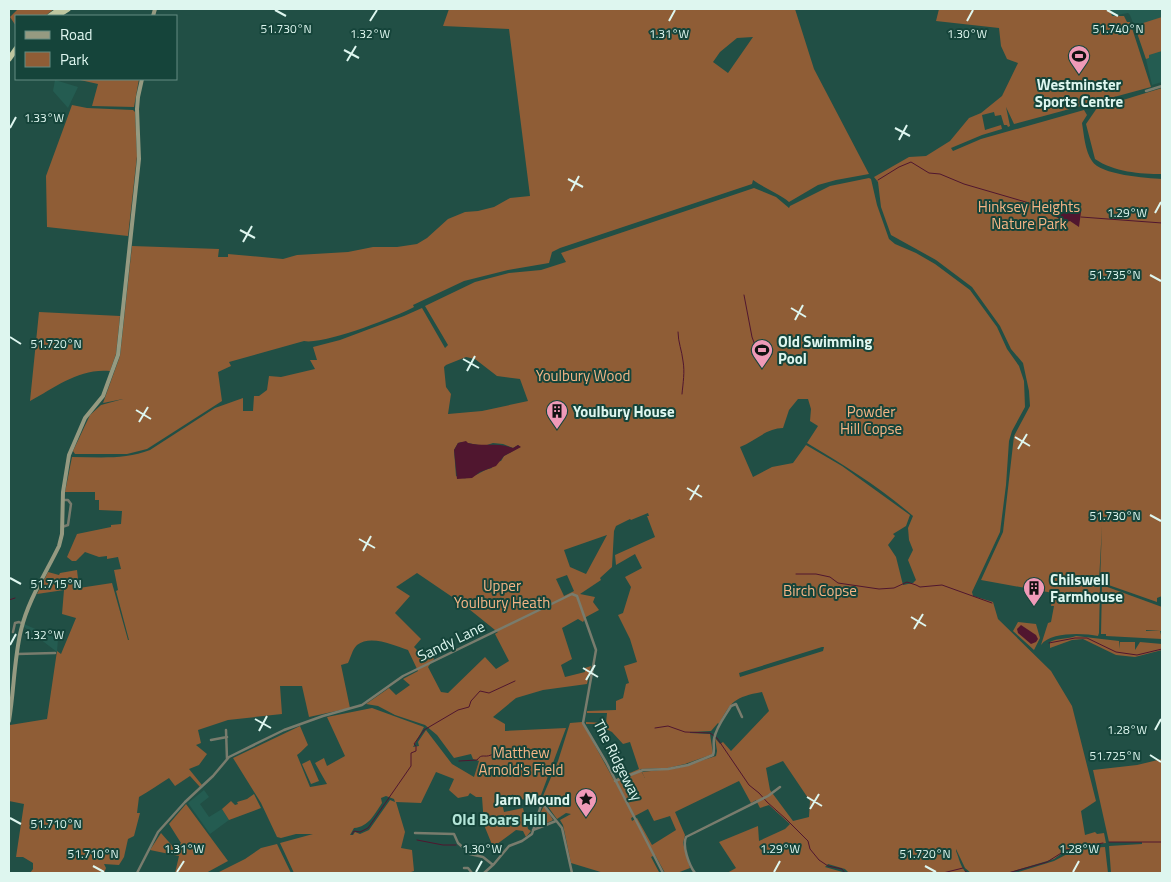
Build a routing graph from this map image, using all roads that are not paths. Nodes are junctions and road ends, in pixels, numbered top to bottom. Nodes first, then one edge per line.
1 (142, 80) edge
2 (1162, 86) edge
3 (1146, 91) dead end
4 (62, 500) junction
5 (62, 527) junction
6 (575, 595) joint
7 (23, 624) junction
8 (13, 632) dead end
9 (55, 653) dead end
10 (17, 654) junction
11 (742, 717) dead end
12 (9, 721) edge
13 (226, 730) dead end
14 (226, 737) junction
15 (211, 740) dead end
16 (227, 758) junction
17 (616, 781) junction
18 (780, 787) dead end
19 (556, 822) junction
20 (533, 830) junction
21 (415, 833) dead end
22 (494, 865) junction
23 (464, 868) dead end
24 (139, 872) edge
25 (472, 873) edge
26 (484, 873) edge
27 (572, 873) edge
28 (663, 873) edge
29 (695, 873) edge

1 - 4 main road
2 - 3 street
4 - 5 main road
4 - 5 street
5 - 7 main road
6 - 16 street, Sandy Lane
6 - 17 street, The Ridgeway
7 - 8 street
7 - 10 main road
9 - 10 street
10 - 12 main road
11 - 17 street
13 - 14 street
14 - 15 street
14 - 16 street
16 - 24 street
17 - 28 street, The Ridgeway
18 - 29 street
19 - 20 street
19 - 20 street
19 - 27 street
20 - 22 street
21 - 22 street
22 - 26 street
23 - 25 street

